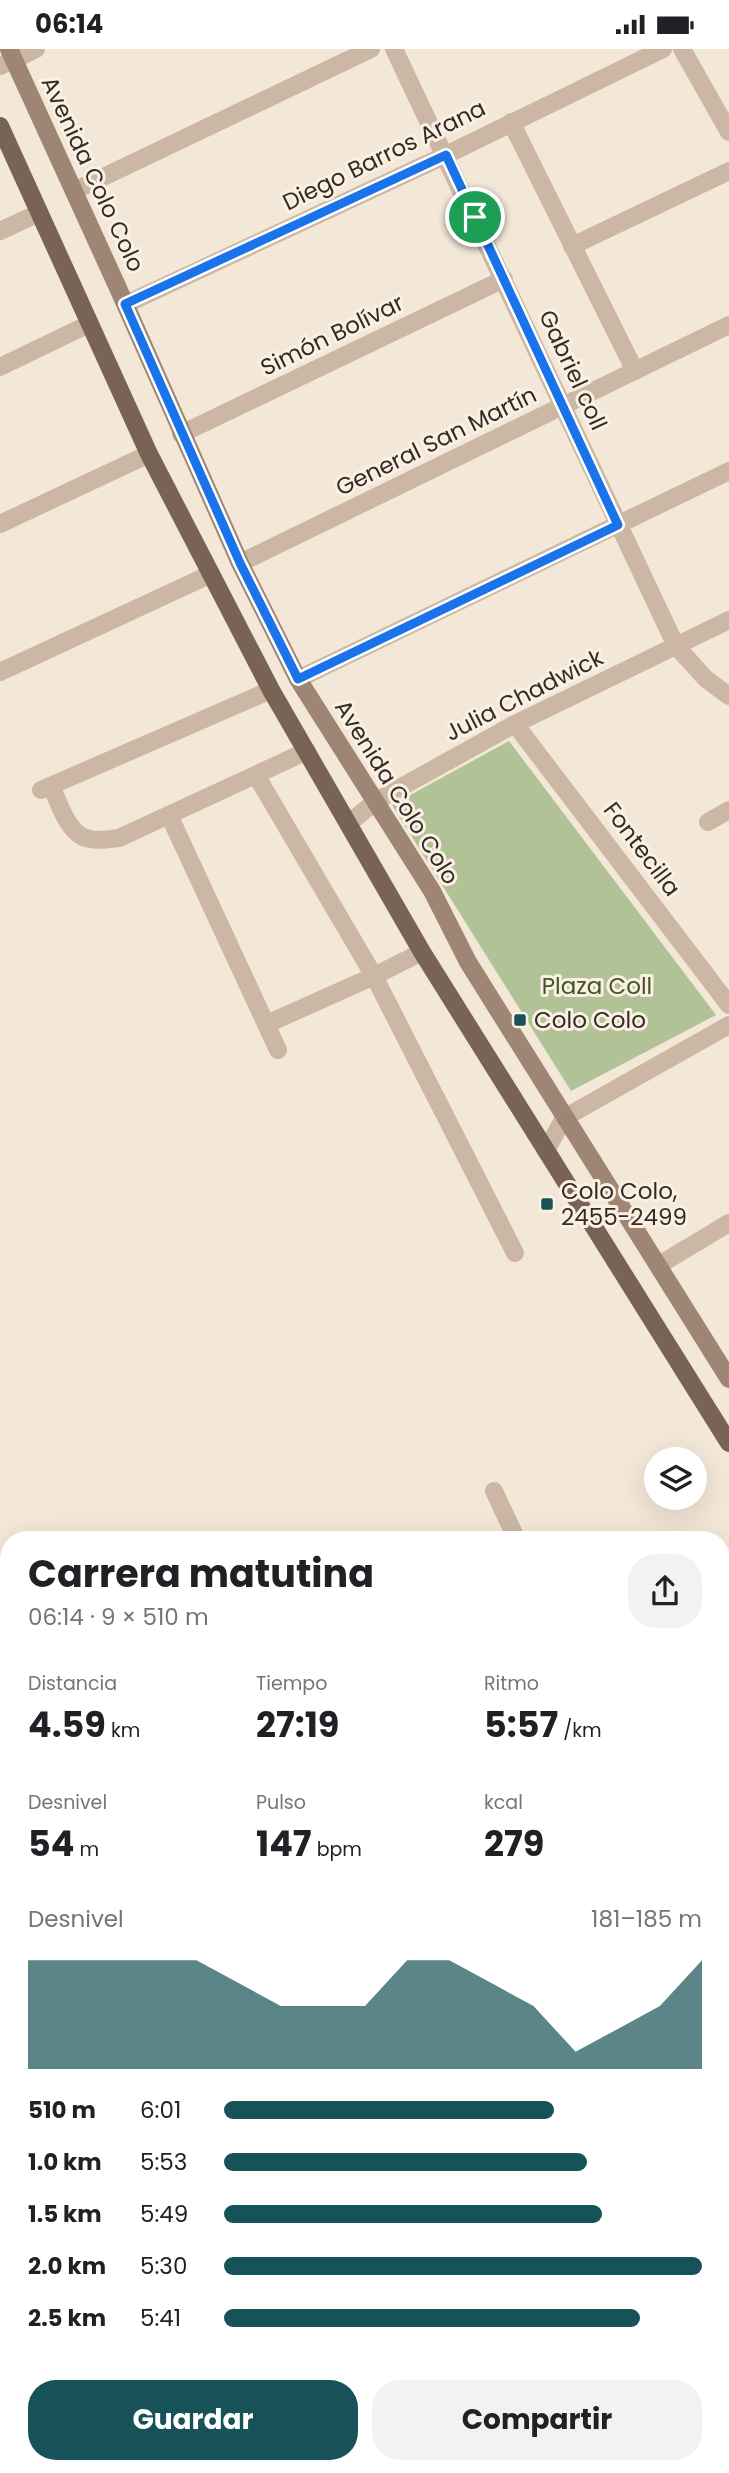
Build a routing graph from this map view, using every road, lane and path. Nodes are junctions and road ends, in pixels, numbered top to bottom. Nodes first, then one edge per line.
1 (36, 49) edge
2 (371, 49) edge
3 (394, 49) edge
4 (663, 49) edge
5 (682, 49) edge
6 (7, 58) edge
7 (511, 122) junction
8 (0, 126) edge
9 (729, 132) edge
10 (446, 155) junction
11 (729, 171) edge
12 (74, 191) junction
13 (38, 213) junction
14 (0, 231) edge
15 (572, 246) junction
16 (504, 279) junction
17 (125, 304) junction
18 (89, 324) junction
19 (729, 325) edge
20 (0, 367) edge
21 (635, 372) junction
22 (563, 407) junction
23 (181, 434) junction
24 (149, 454) junction
25 (729, 471) edge
26 (0, 524) edge
27 (618, 525) junction
28 (240, 563) junction
29 (211, 574) junction
30 (729, 620) edge
31 (676, 646) junction
32 (0, 671) edge
33 (298, 679) junction
34 (271, 690) junction
35 (729, 696) edge
36 (515, 724) junction
37 (307, 751) junction
38 (256, 775) junction
39 (376, 801) junction
40 (729, 810) edge
41 (169, 815) junction
42 (708, 822) dead end
43 (348, 824) junction
44 (422, 952) junction
45 (374, 976) junction
46 (729, 1005) edge
47 (267, 1024) junction
48 (729, 1025) edge
49 (278, 1050) dead end
50 (564, 1118) junction
51 (546, 1151) junction
52 (729, 1223) edge
53 (515, 1253) dead end
54 (659, 1265) junction
55 (729, 1379) edge
56 (729, 1443) edge
57 (494, 1491) dead end
58 (513, 1531) edge

1 - 6 street
2 - 12 street
3 - 10 street, Gabriel coll
4 - 7 street, Diego Barros Arana
5 - 9 street
6 - 12 street, Avenida Colo Colo
7 - 10 street, Diego Barros Arana
7 - 15 street
8 - 13 main road
10 - 16 street, Gabriel coll
10 - 17 street, Diego Barros Arana
11 - 15 street
12 - 17 street, Avenida Colo Colo
13 - 14 street
13 - 18 main road
15 - 21 street
16 - 22 street, Gabriel coll
16 - 23 street, Simón Bolívar
17 - 23 street, Avenida Colo Colo
18 - 20 street
18 - 24 main road
19 - 21 street, General San Martín
21 - 22 street, General San Martín
22 - 27 street, Gabriel coll
22 - 28 street, General San Martín
23 - 28 street, Avenida Colo Colo
24 - 26 street
24 - 29 main road
25 - 27 street
27 - 31 street, Gabriel coll
27 - 33 street
28 - 33 street, Avenida Colo Colo
29 - 32 street
29 - 34 main road
30 - 31 street, Julia Chadwick
31 - 35 street, Gabriel coll
31 - 36 street, Julia Chadwick
33 - 39 street, Avenida Colo Colo
34 - 37 main road
34 - 41 street
36 - 39 street, Julia Chadwick
36 - 46 street, Fontecilla
37 - 38 street
37 - 43 main road
38 - 41 street
38 - 45 street
39 - 43 street, Julia Chadwick
39 - 50 street, Avenida Colo Colo
40 - 42 street
41 - 47 street
43 - 44 main road
44 - 45 street
44 - 51 main road
45 - 47 street
45 - 53 street
47 - 49 street
48 - 50 street
50 - 51 street
50 - 54 street, Avenida Colo Colo
51 - 56 main road
52 - 54 street
54 - 55 street, Avenida Colo Colo
57 - 58 street

